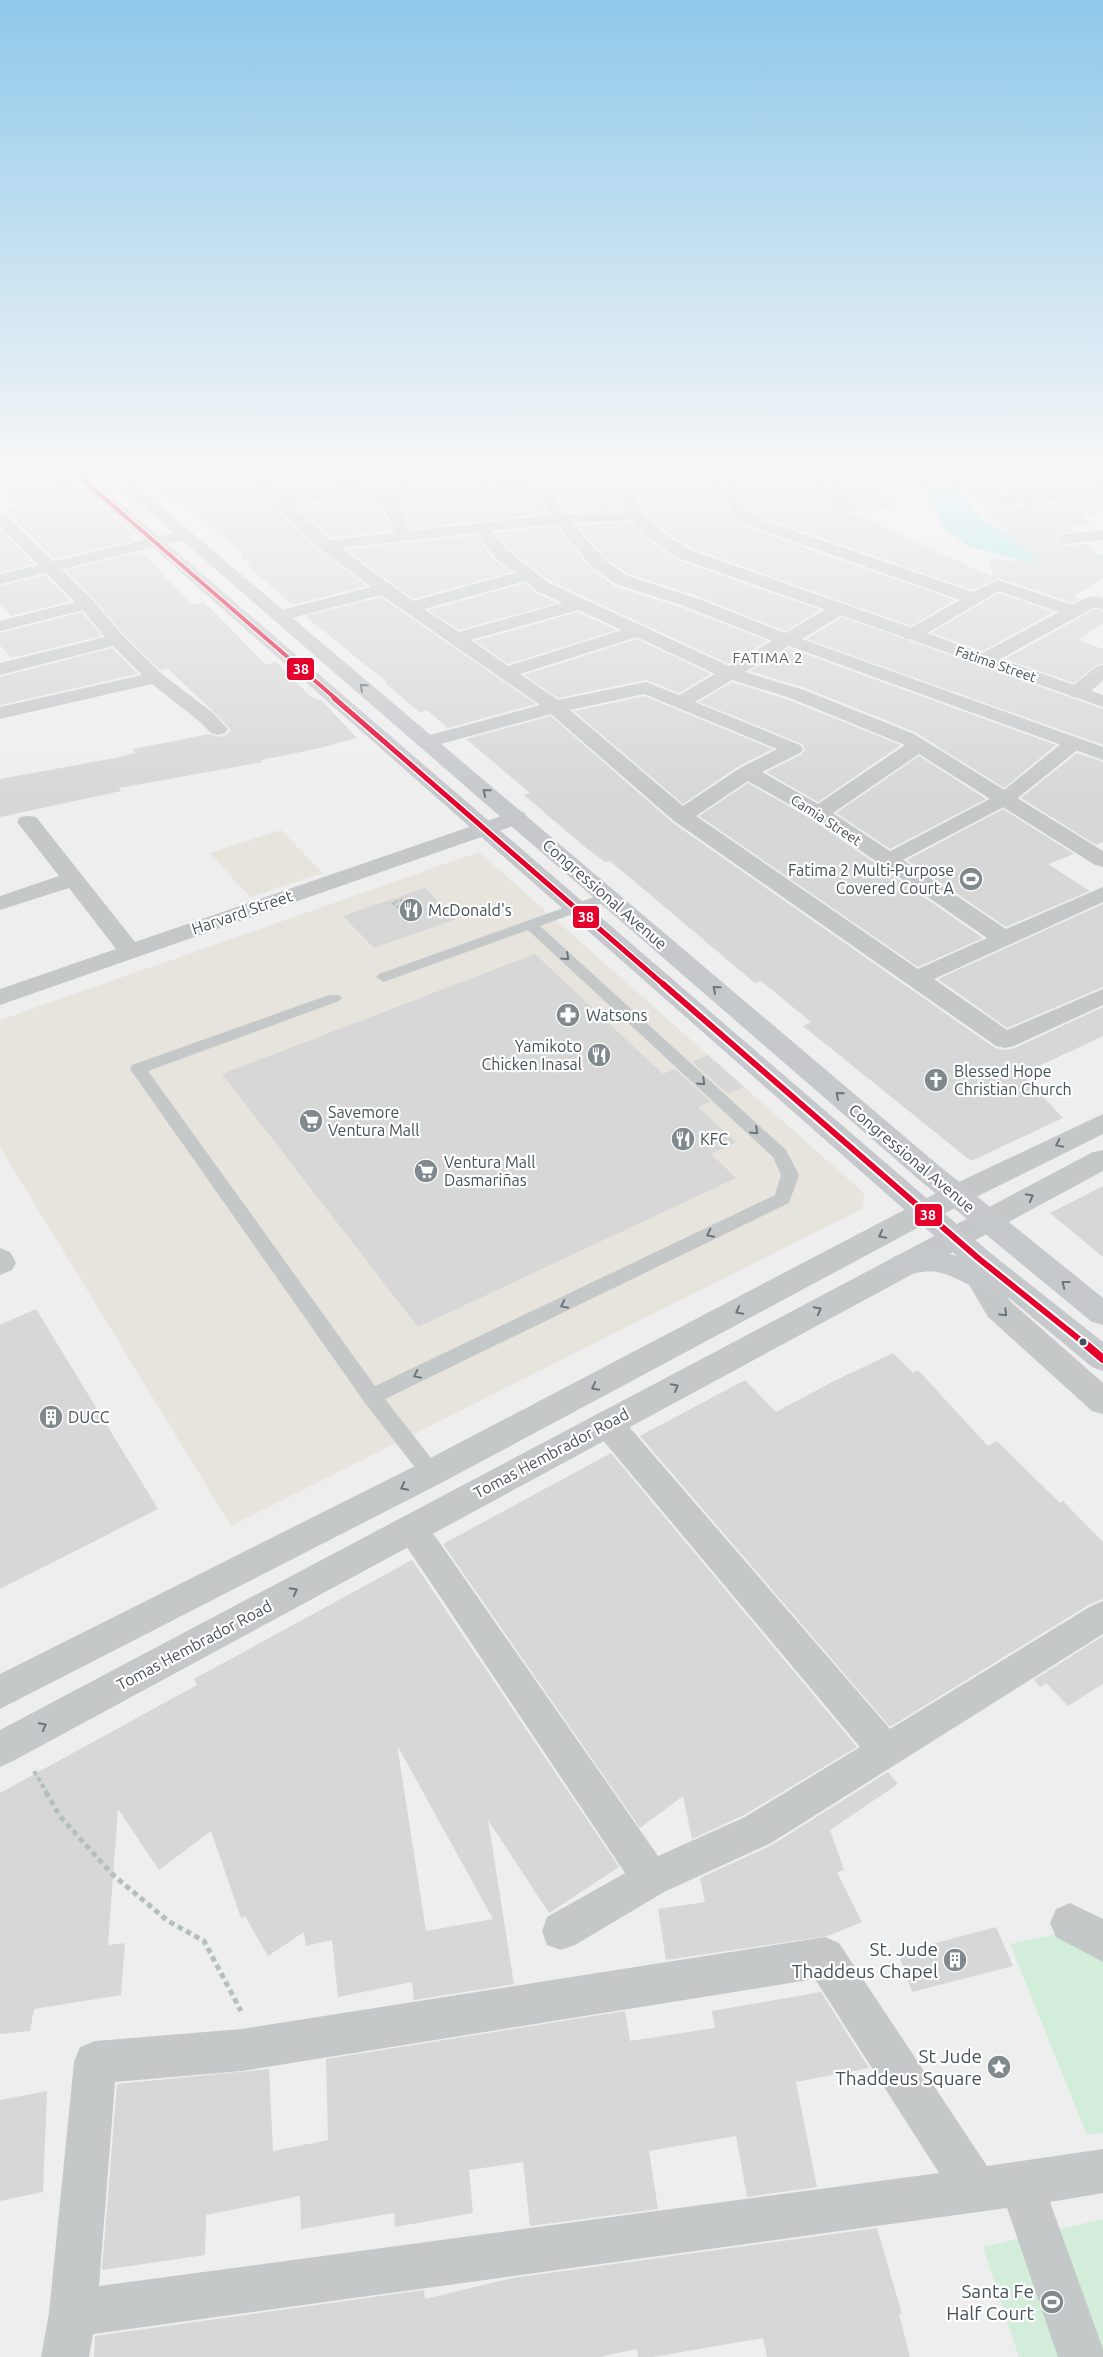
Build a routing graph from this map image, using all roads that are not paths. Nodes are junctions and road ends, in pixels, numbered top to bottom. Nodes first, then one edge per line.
1 (64, 581) edge
2 (200, 581) edge
3 (239, 581) edge
4 (373, 581) edge
5 (502, 581) edge
6 (536, 581) edge
7 (625, 581) edge
8 (760, 581) edge
9 (923, 581) edge
10 (384, 589) junction
11 (975, 599) junction
12 (87, 604) junction
13 (579, 604) junction
14 (1103, 604) edge
15 (410, 607) junction
16 (839, 609) junction
17 (1075, 612) junction
18 (280, 616) junction
19 (0, 626) edge
20 (638, 631) junction
21 (911, 635) junction
22 (456, 639) junction
23 (785, 639) junction
24 (117, 640) junction
25 (984, 660) junction
26 (0, 669) edge
27 (1103, 671) edge
28 (504, 673) junction
29 (731, 674) junction
30 (155, 678) junction
31 (1077, 692) junction
32 (1103, 701) edge
33 (681, 702) junction
34 (556, 707) junction
35 (0, 714) edge
36 (218, 729) dead end
37 (426, 742) junction
38 (1074, 743) junction
39 (919, 745) junction
40 (1103, 754) edge
41 (748, 772) junction
42 (1006, 798) junction
43 (819, 813) junction
44 (682, 816) junction
45 (516, 817) junction
46 (28, 822) dead end
47 (485, 828) junction
48 (888, 860) junction
49 (1103, 860) edge
50 (72, 880) junction
51 (1103, 894) edge
52 (608, 896) junction
53 (0, 903) edge
54 (575, 907) junction
55 (530, 924) junction
56 (1003, 938) junction
57 (130, 951) junction
58 (384, 977) dead end
59 (917, 978) junction
60 (1103, 996) edge
61 (0, 997) edge
62 (334, 998) dead end
63 (1103, 1122) edge
64 (1103, 1159) edge
65 (956, 1195) junction
66 (925, 1212) junction
67 (987, 1220) junction
68 (955, 1237) junction
69 (0, 1259) edge
70 (0, 1264) edge
71 (903, 1265) junction
72 (975, 1273) junction
73 (1035, 1302) junction
74 (1103, 1314) edge
75 (1103, 1359) edge
76 (372, 1397) junction
77 (1103, 1402) edge
78 (607, 1423) junction
79 (431, 1473) junction
80 (410, 1529) junction
81 (1103, 1616) edge
82 (0, 1692) edge
83 (9, 1744) edge
84 (886, 1751) junction
85 (651, 1879) junction
86 (561, 1930) dead end
87 (1103, 2171) edge
88 (1021, 2184) junction
89 (976, 2190) junction
90 (73, 2313) junction
91 (65, 2357) edge
92 (1082, 2357) edge

1 - 12 street
2 - 47 main road, Congressional Avenue
3 - 18 main road, Congressional Avenue
4 - 10 street
5 - 15 street
6 - 13 street
7 - 23 street
8 - 16 street, Fatima Street
9 - 11 street
10 - 15 street
10 - 18 street
11 - 17 street
11 - 21 street
12 - 19 street
12 - 24 street
13 - 20 street
13 - 22 street
14 - 17 street
15 - 22 street
16 - 21 street, Fatima Street
16 - 23 street
17 - 25 street
37 -> 18 main road, Congressional Avenue
20 - 28 street
20 - 29 street
21 - 25 street, Fatima Street
22 - 28 street
23 - 29 street
23 - 38 street
24 - 26 street
24 - 30 street
25 - 31 street, Fatima Street
27 - 31 street
28 - 34 street
29 - 33 street
29 - 39 street
30 - 35 street
30 - 36 street
31 - 32 street, Fatima Street
33 - 34 street
33 - 41 street
34 - 37 street
34 - 44 street
45 -> 37 main road, Congressional Avenue
38 - 40 street
38 - 42 street
39 - 42 street
39 - 43 street
41 - 43 street, Camia Street
41 - 44 street
42 - 48 street
42 - 49 street
43 - 48 street, Camia Street
44 - 59 street
45 - 47 street, Harvard Street
45 - 52 main road, Congressional Avenue
46 - 50 street
47 - 54 main road, Congressional Avenue
47 - 57 street, Harvard Street
48 - 56 street, Camia Street
50 - 53 street
50 - 57 street
51 - 56 street
52 - 54 lane
65 -> 52 main road, Congressional Avenue
54 - 55 lane
54 - 66 main road, Congressional Avenue
55 - 58 lane
55 -> 76 lane
56 - 59 street
57 - 61 street, Harvard Street
59 - 60 street
62 - 76 lane
63 -> 65 street
67 -> 64 street, Tomas Hembrador Road
65 - 66 street
65 - 67 main road, Congressional Avenue
66 - 68 main road, Congressional Avenue
66 -> 79 street
67 - 68 street, Tomas Hembrador Road
74 -> 67 main road, Congressional Avenue
68 - 71 street, Tomas Hembrador Road
68 - 72 street, Congressional Avenue
68 - 73 main road, Congressional Avenue
69 - 70 street
71 - 72 main road
78 -> 71 street, Tomas Hembrador Road
72 - 73 main road
72 -> 77 street, Congressional Avenue
73 - 75 main road, Congressional Avenue
76 - 79 lane
78 - 80 street, Tomas Hembrador Road
78 - 84 street
79 -> 82 street
83 -> 80 street, Tomas Hembrador Road
80 - 85 street
81 - 84 street
84 - 85 street
85 - 86 street
87 - 88 street
88 - 89 street
88 - 92 street
89 - 90 street
89 - 90 street
90 - 91 street

